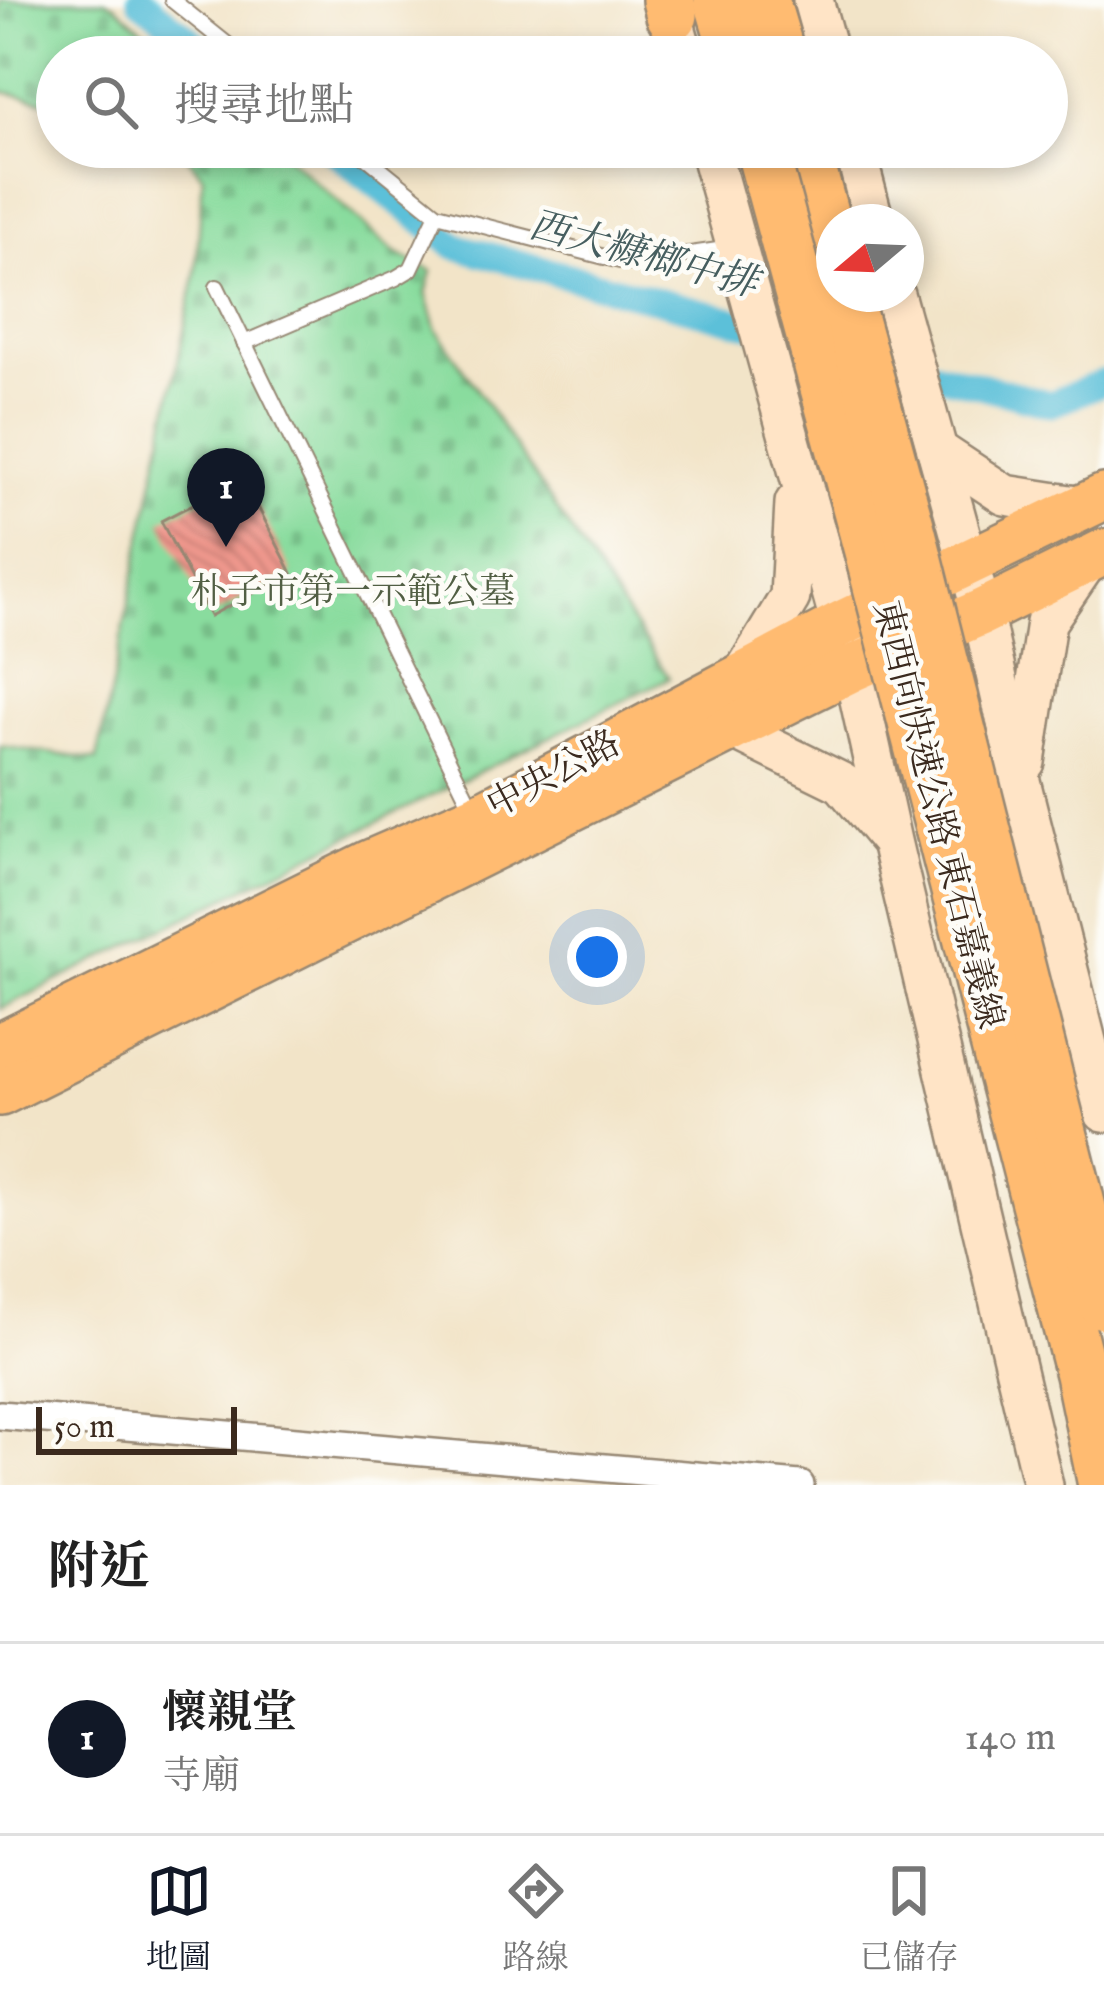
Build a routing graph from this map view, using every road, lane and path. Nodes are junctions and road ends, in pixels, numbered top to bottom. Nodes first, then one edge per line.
1 (172, 0) edge
2 (721, 0) edge
3 (763, 0) edge
4 (813, 0) edge
5 (217, 36) edge
6 (731, 36) edge
7 (773, 36) edge
8 (823, 36) edge
9 (378, 168) edge
10 (715, 168) edge
11 (767, 168) edge
12 (810, 168) edge
13 (860, 168) edge
14 (820, 204) edge
15 (869, 204) edge
16 (435, 219) junction
17 (736, 247) junction
18 (217, 286) dead end
19 (849, 312) edge
20 (899, 312) edge
21 (244, 343) junction
22 (935, 442) junction
23 (796, 462) junction
24 (1094, 502) edge
25 (1097, 555) edge
26 (968, 562) junction
27 (982, 612) junction
28 (841, 624) junction
29 (853, 668) junction
30 (742, 676) junction
31 (732, 728) junction
32 (1021, 785) junction
33 (476, 817) junction
34 (891, 841) junction
35 (379, 882) junction
36 (0, 1046) edge
37 (0, 1093) edge
38 (1104, 1112) edge
39 (1104, 1304) edge
40 (0, 1415) edge
41 (800, 1485) edge
42 (1043, 1485) edge
43 (1104, 1485) edge

1 - 5 lane
2 - 6 highway
3 - 7 highway
4 - 8 street
9 - 16 lane
10 - 17 street
11 - 43 highway, 東西向快速公路 東石嘉義線, bridge
12 - 14 highway
13 - 15 street
16 - 17 lane
16 - 21 lane
17 - 23 street
18 - 21 lane
19 - 39 highway, 東西向快速公路 東石嘉義線, bridge
20 - 22 street
21 - 33 lane
22 - 24 street
22 - 26 street
23 - 28 street
23 - 30 street
24 - 26 main road, 中央公路
25 - 27 main road, 中央公路
25 - 32 street
26 - 27 street
26 - 28 main road, 中央公路
27 - 29 main road, 中央公路
27 - 32 street
28 - 29 street
28 - 30 main road, 中央公路
29 - 31 main road, 中央公路
29 - 34 street
30 - 33 main road, 中央公路
31 - 34 street
31 - 35 main road, 中央公路
32 - 38 street
33 - 35 main road, 中央公路
34 - 42 street
35 - 36 main road, 中央公路
35 - 37 main road, 中央公路
40 - 41 street

